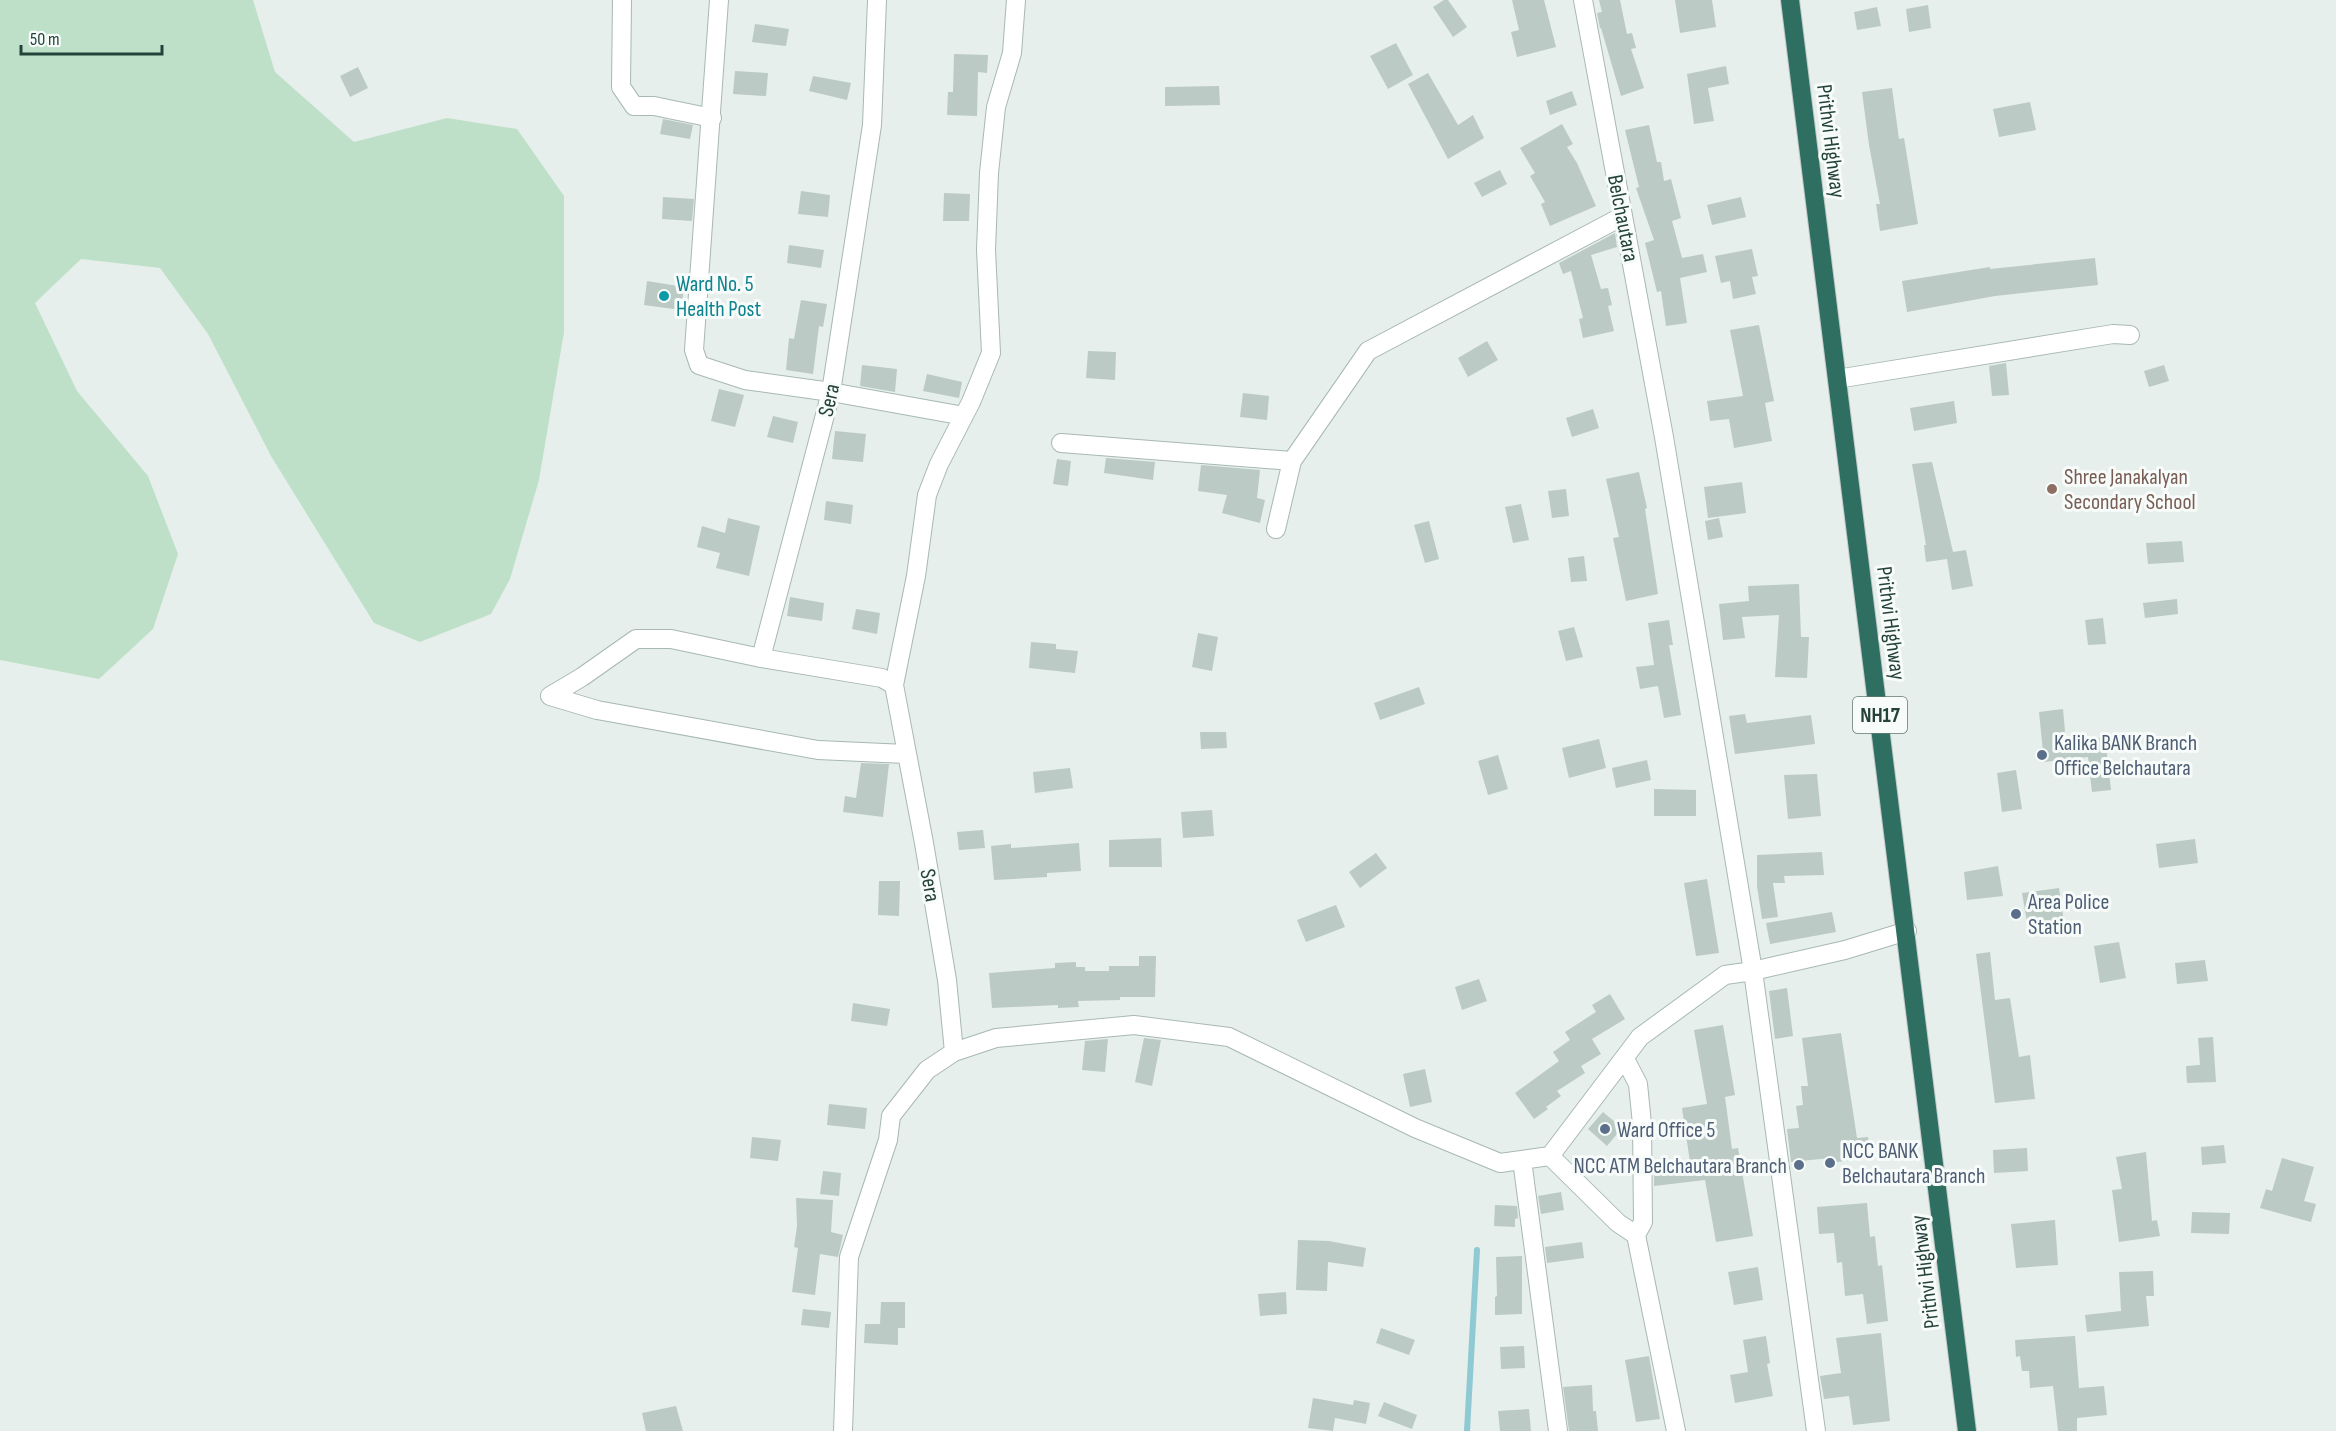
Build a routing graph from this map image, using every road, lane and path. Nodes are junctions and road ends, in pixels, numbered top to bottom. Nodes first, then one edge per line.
1 (622, 0) edge
2 (720, 0) edge
3 (878, 0) edge
4 (1016, 0) edge
5 (1583, 0) edge
6 (1790, 0) edge
7 (712, 118) junction
8 (1623, 216) junction
9 (2130, 335) dead end
10 (1837, 379) junction
11 (831, 392) junction
12 (964, 416) junction
13 (1061, 443) dead end
14 (1292, 461) junction
15 (1276, 529) dead end
16 (761, 658) junction
17 (894, 685) junction
18 (906, 754) junction
19 (1907, 931) junction
20 (1753, 971) junction
21 (954, 1052) junction
22 (1625, 1059) junction
23 (1550, 1156) junction
24 (1522, 1160) junction
25 (1636, 1235) junction
26 (843, 1431) edge
27 (1558, 1431) edge
28 (1676, 1431) edge
29 (1816, 1431) edge
30 (1967, 1431) edge

1 - 7 street
2 - 7 street
3 - 11 street, Sera
4 - 12 street, Sera
5 - 8 street, Belchautara
6 - 10 highway, Prithvi Highway / NH17
7 - 11 street
8 - 14 street
8 - 20 street, Belchautara
9 - 10 street
10 - 19 highway, Prithvi Highway / NH17
11 - 12 street
11 - 16 street, Sera
12 - 17 street, Sera
13 - 14 street
14 - 15 street
16 - 17 street
16 - 18 street
17 - 18 street, Sera
18 - 21 street, Sera
19 - 20 street
19 - 30 highway, Prithvi Highway / NH17
20 - 22 street
20 - 29 street, Belchautara
21 - 24 street
21 - 26 street
22 - 23 street
22 - 25 street
23 - 24 street
23 - 25 street
24 - 27 street
25 - 28 street

